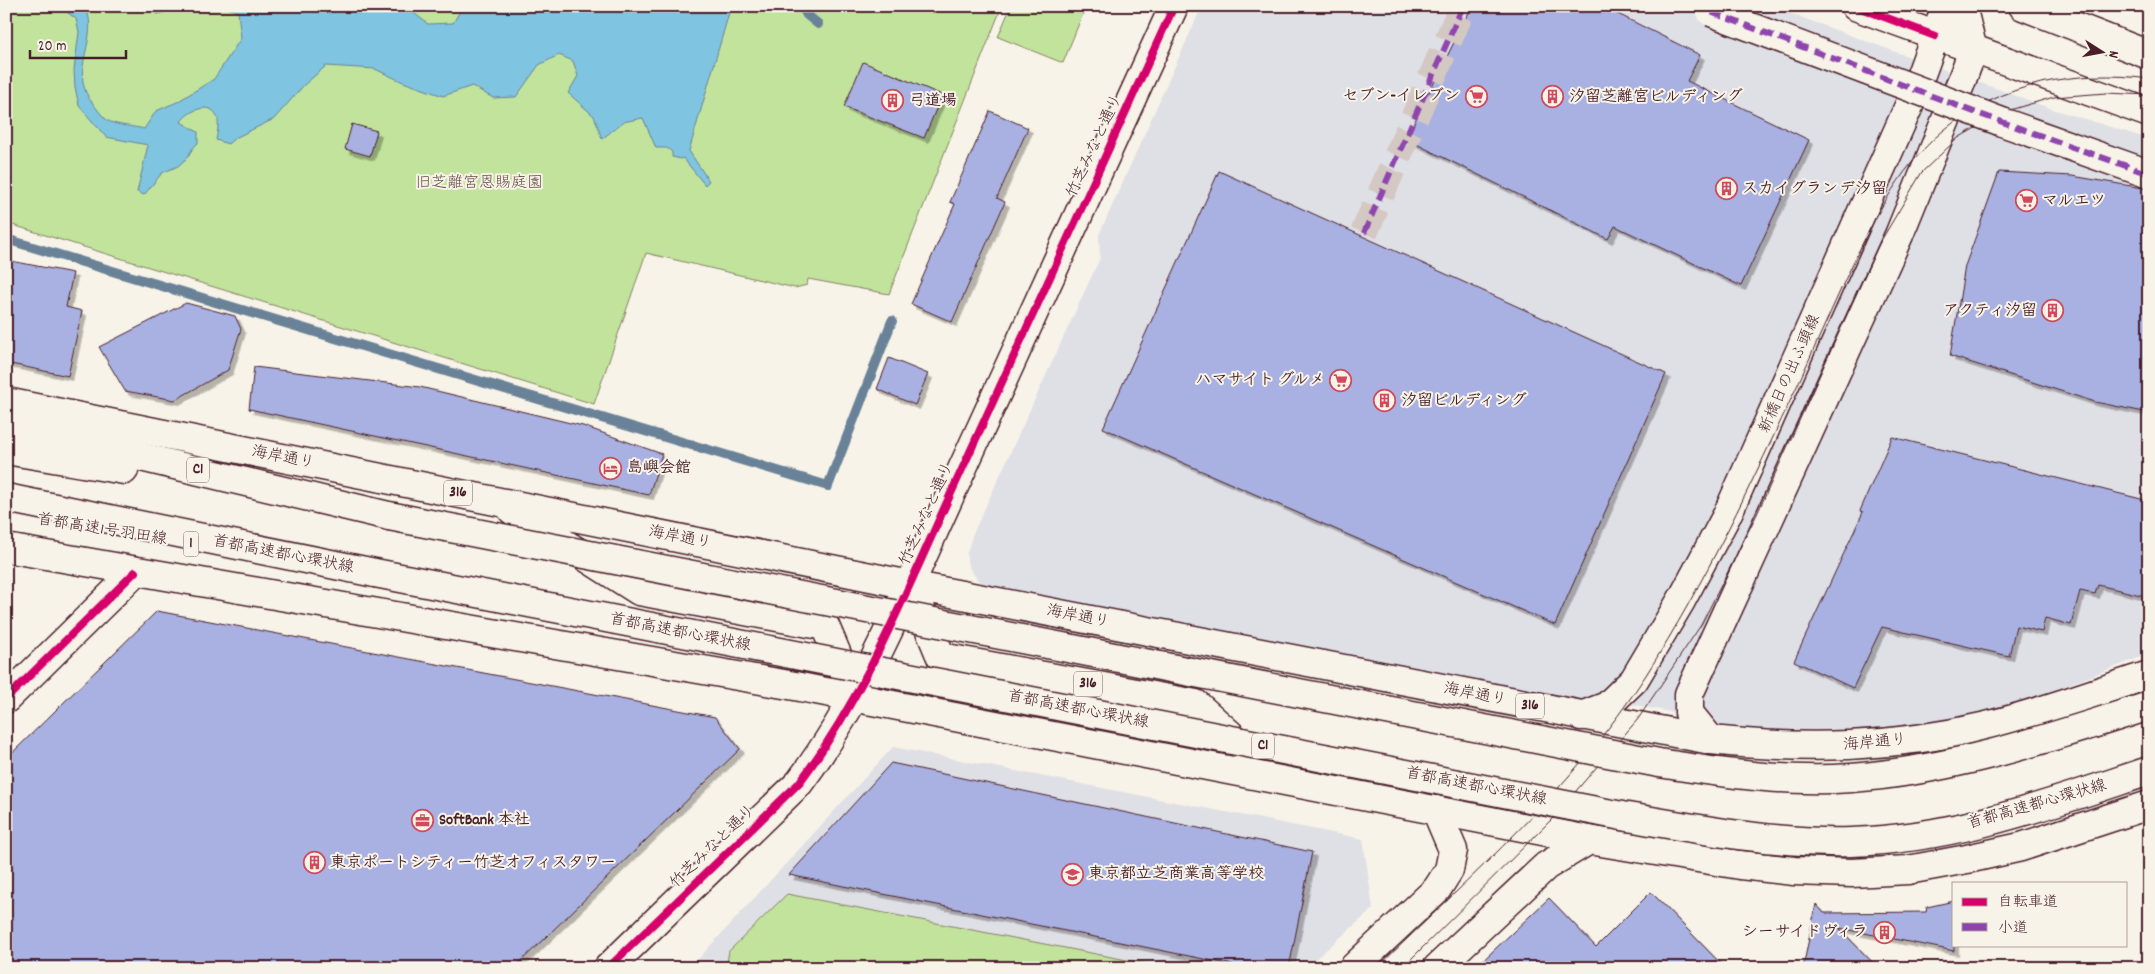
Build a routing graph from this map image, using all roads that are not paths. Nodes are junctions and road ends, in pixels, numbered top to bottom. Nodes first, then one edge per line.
1 (1174, 6) edge
2 (1695, 6) edge
3 (1856, 6) edge
4 (1946, 6) edge
5 (1962, 6) edge
6 (2023, 6) edge
7 (1935, 36) junction
8 (1973, 50) junction
9 (2149, 55) edge
10 (2149, 114) edge
11 (2149, 174) edge
12 (6, 402) edge
13 (6, 425) edge
14 (6, 450) edge
15 (6, 498) edge
16 (498, 502) junction
17 (6, 515) edge
18 (389, 516) junction
19 (6, 548) edge
20 (135, 572) junction
21 (375, 573) junction
22 (910, 585) junction
23 (2149, 675) edge
24 (856, 698) junction
25 (6, 699) edge
26 (2149, 706) edge
27 (1581, 716) junction
28 (1711, 740) junction
29 (2149, 771) edge
30 (1284, 782) junction
31 (2149, 805) edge
32 (1436, 810) junction
33 (1589, 840) junction
34 (608, 968) edge
35 (1353, 968) edge
36 (1438, 968) edge

1 - 22 main road, 竹芝みなと通り
2 - 11 main road, bridge
3 - 7 main road
4 - 7 main road, 新橋日の出ふ頭線
5 - 8 main road
6 - 9 main road
7 - 8 main road
7 - 27 main road, 新橋日の出ふ頭線
8 - 10 main road
8 - 28 main road
12 - 16 main road, 海岸通り / 316
13 - 18 main road, C1
14 - 18 main road
15 - 21 main road, 首都高速都心環状線 / C1
16 - 22 main road, 海岸通り / 316
16 - 24 main road, 316
17 - 21 main road, 首都高速1号羽田線 / 1
18 - 26 main road, C1, bridge
19 - 20 main road
20 - 24 main road
20 - 25 main road
21 - 29 main road, 首都高速都心環状線 / C1, bridge
22 - 24 main road, 竹芝みなと通り
22 - 27 main road, 海岸通り / 316
22 - 30 main road, 316
23 - 28 main road, 海岸通り / 316
24 - 30 main road
24 - 34 main road, 竹芝みなと通り
27 - 28 main road, 海岸通り / 316
30 - 32 main road
31 - 33 main road
32 - 33 main road
32 - 35 main road
33 - 36 main road

